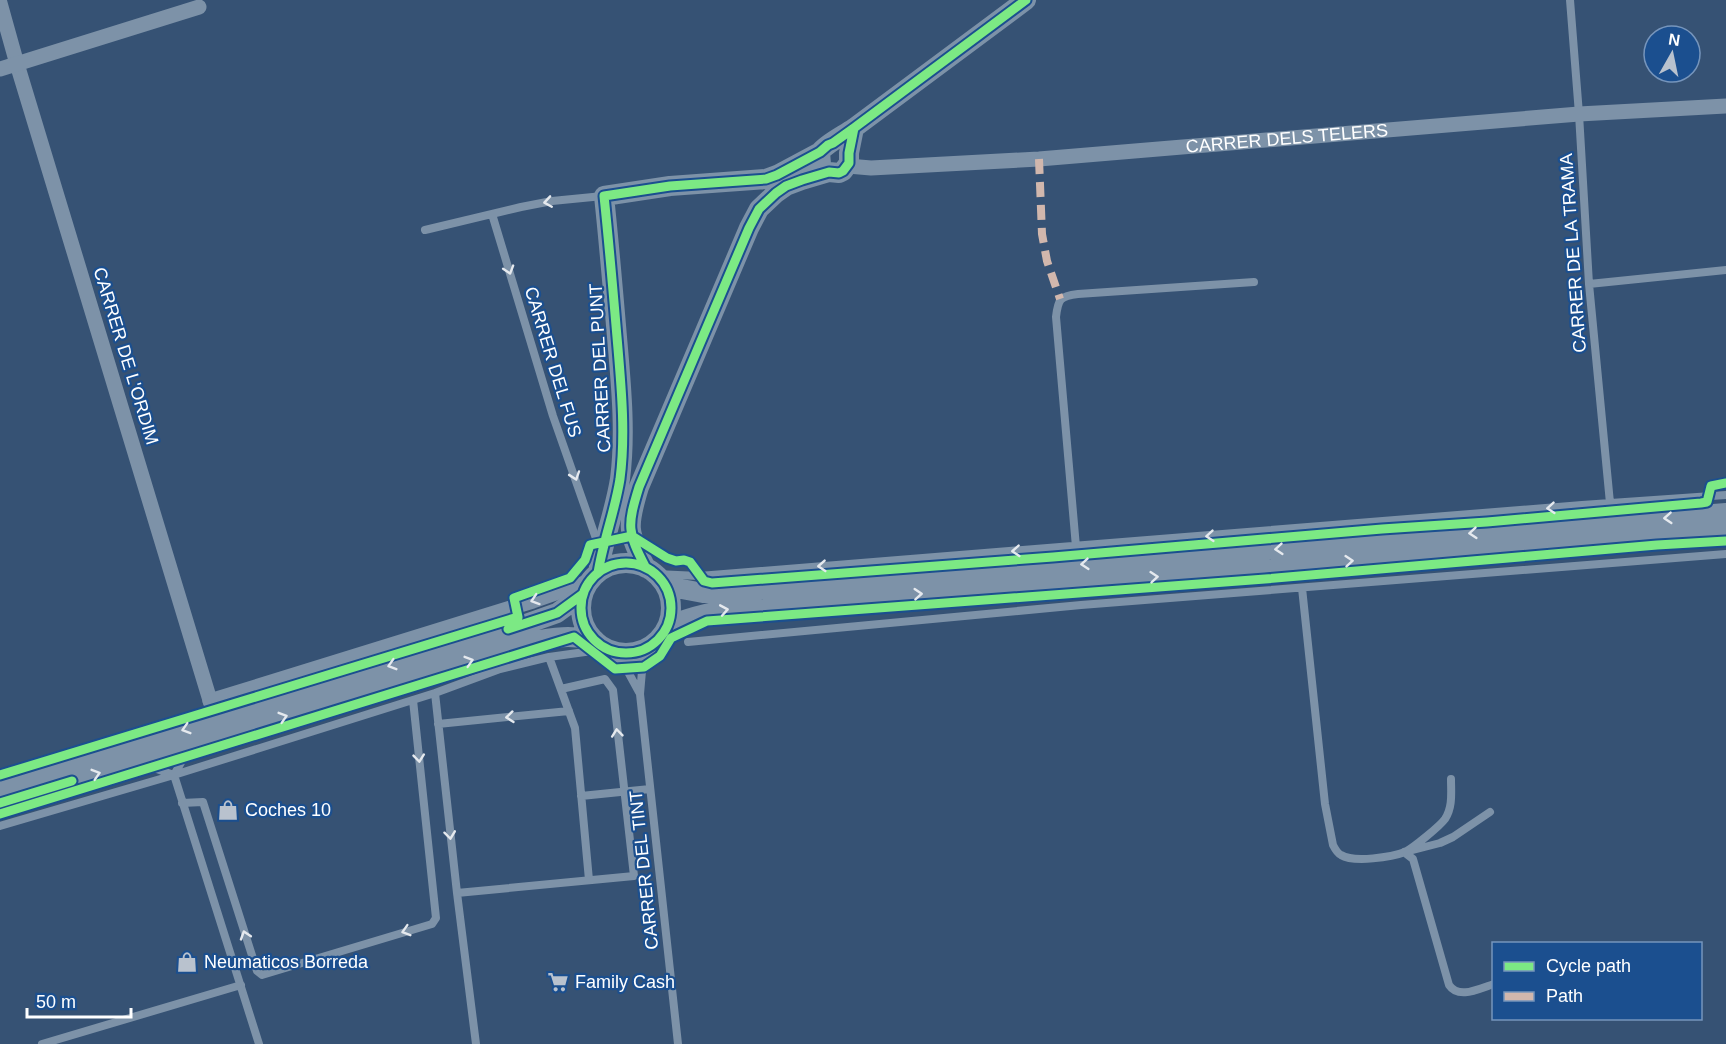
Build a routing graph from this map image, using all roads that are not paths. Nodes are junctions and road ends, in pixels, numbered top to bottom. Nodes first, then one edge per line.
1 (1026, 0) edge
2 (1570, 0) edge
3 (0, 3) edge
4 (199, 7) dead end
5 (17, 64) junction
6 (0, 69) edge
7 (1726, 106) edge
8 (1579, 114) junction
9 (836, 157) junction
10 (743, 182) junction
11 (604, 196) junction
12 (759, 209) junction
13 (492, 214) junction
14 (425, 230) dead end
15 (1726, 270) edge
16 (1254, 282) dead end
17 (1589, 284) junction
18 (1726, 495) edge
19 (1610, 503) junction
20 (1726, 513) edge
21 (1582, 515) junction
22 (1726, 530) edge
23 (1076, 547) junction
24 (601, 552) junction
25 (1726, 554) edge
26 (656, 576) junction
27 (591, 583) junction
28 (1079, 583) junction
29 (1302, 588) junction
30 (1081, 605) junction
31 (662, 634) junction
32 (688, 642) dead end
33 (604, 646) junction
34 (549, 657) junction
35 (561, 689) junction
36 (435, 693) junction
37 (640, 694) junction
38 (210, 700) junction
39 (413, 700) junction
40 (568, 711) junction
41 (216, 720) junction
42 (438, 724) junction
43 (191, 746) junction
44 (134, 762) junction
45 (174, 775) junction
46 (1451, 779) dead end
47 (0, 786) edge
48 (650, 789) junction
49 (624, 791) junction
50 (581, 796) junction
51 (0, 803) edge
52 (183, 803) junction
53 (1490, 812) dead end
54 (0, 826) edge
55 (1404, 852) junction
56 (589, 880) junction
57 (457, 892) junction
58 (241, 985) junction
59 (1492, 985) edge
60 (42, 1044) edge
61 (259, 1044) edge
62 (476, 1044) edge
63 (678, 1044) edge

1 - 9 street
2 - 8 lane, CARRER DE LA TRAMA
3 - 5 street, CARRER DE L'ORDIM
4 - 5 street
5 - 6 street
5 - 38 street, CARRER DE L'ORDIM
7 - 8 street, CARRER DELS TELERS
8 - 9 street, CARRER DELS TELERS
8 - 17 lane, CARRER DE LA TRAMA
9 - 10 street
9 - 12 street
10 - 11 street
10 - 12 street
11 -> 13 lane
11 - 24 street, CARRER DEL PUNT
12 - 26 street
13 - 14 lane
13 -> 24 lane, CARRER DEL FUS
15 - 17 lane
16 - 23 lane
17 - 19 lane, CARRER DE LA TRAMA
18 - 19 lane
19 - 21 lane
20 -> 21 street
21 -> 23 lane
21 -> 26 street
28 -> 22 street
23 -> 26 lane
24 - 27 street, CARRER DEL PUNT
25 - 29 lane
26 - 27 street
26 - 31 street
27 - 33 street
27 -> 38 street
27 -> 41 street
28 - 30 lane
31 -> 28 street
29 - 30 lane
29 - 55 lane
30 - 32 lane
31 - 33 street
31 - 37 lane
33 - 34 lane
33 - 37 lane
43 -> 33 street
34 - 35 lane
34 - 36 lane
35 - 40 lane
49 -> 35 lane
36 - 39 lane
36 - 42 lane
37 - 48 lane, CARRER DEL TINT
38 - 41 street, CARRER DE L'ORDIM
39 - 45 lane
39 -> 52 lane
40 -> 42 lane
40 - 50 lane
41 -> 47 street
42 -> 57 lane
43 - 44 street
43 - 45 lane
44 - 45 lane
51 -> 44 street
45 - 52 lane
45 - 54 lane
46 - 55 lane
48 - 49 lane
48 - 63 lane, CARRER DEL TINT
49 - 50 lane
49 - 56 lane
50 - 56 lane
52 - 58 lane
53 - 55 lane
55 - 59 lane
56 - 57 lane
57 - 62 lane
58 - 60 lane
58 - 61 lane

